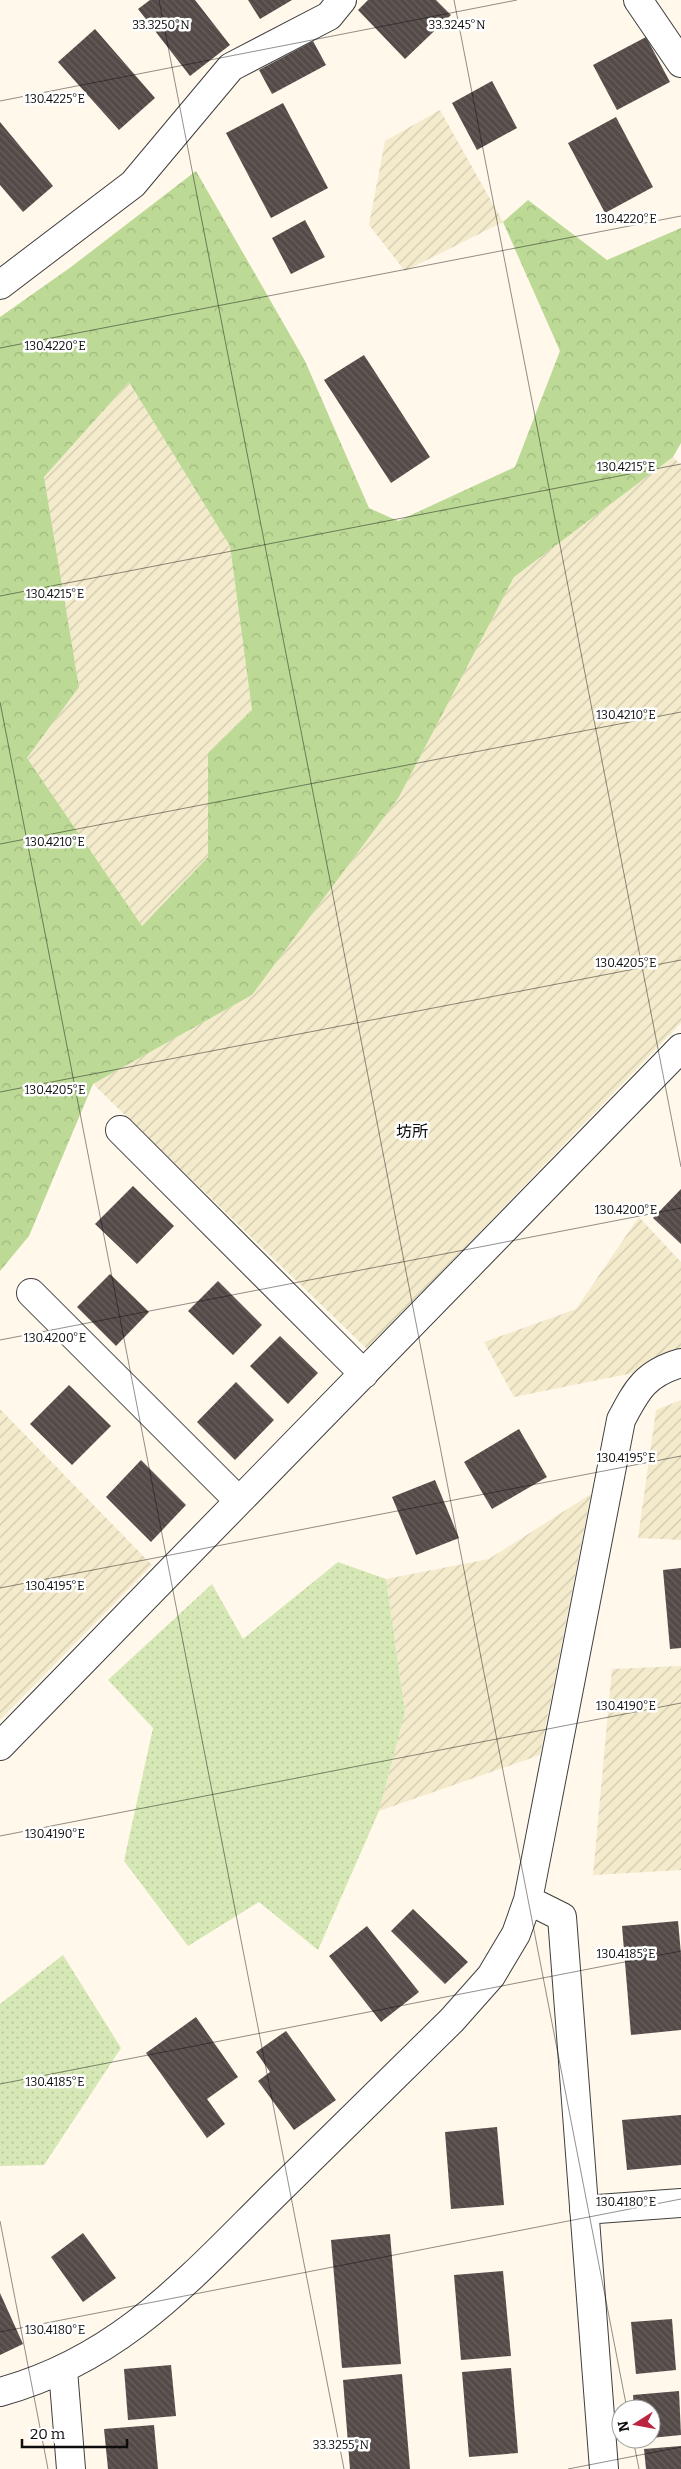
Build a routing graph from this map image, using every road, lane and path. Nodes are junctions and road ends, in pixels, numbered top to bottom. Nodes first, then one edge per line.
1 (342, 0) edge
2 (638, 0) edge
3 (681, 63) edge
4 (0, 285) edge
5 (681, 1048) edge
6 (120, 1130) dead end
7 (31, 1293) dead end
8 (681, 1363) edge
9 (364, 1374) junction
10 (239, 1501) junction
11 (0, 1746) edge
12 (528, 1900) junction
13 (681, 2203) edge
14 (584, 2210) junction
15 (63, 2370) junction
16 (0, 2392) edge
17 (71, 2469) edge
18 (604, 2469) edge

1 - 4 street
2 - 3 street
5 - 9 street
6 - 9 street
7 - 10 street
8 - 12 street
9 - 10 street
10 - 11 street
12 - 14 street
12 - 15 street
13 - 14 street
14 - 18 street
15 - 16 street
15 - 17 street

